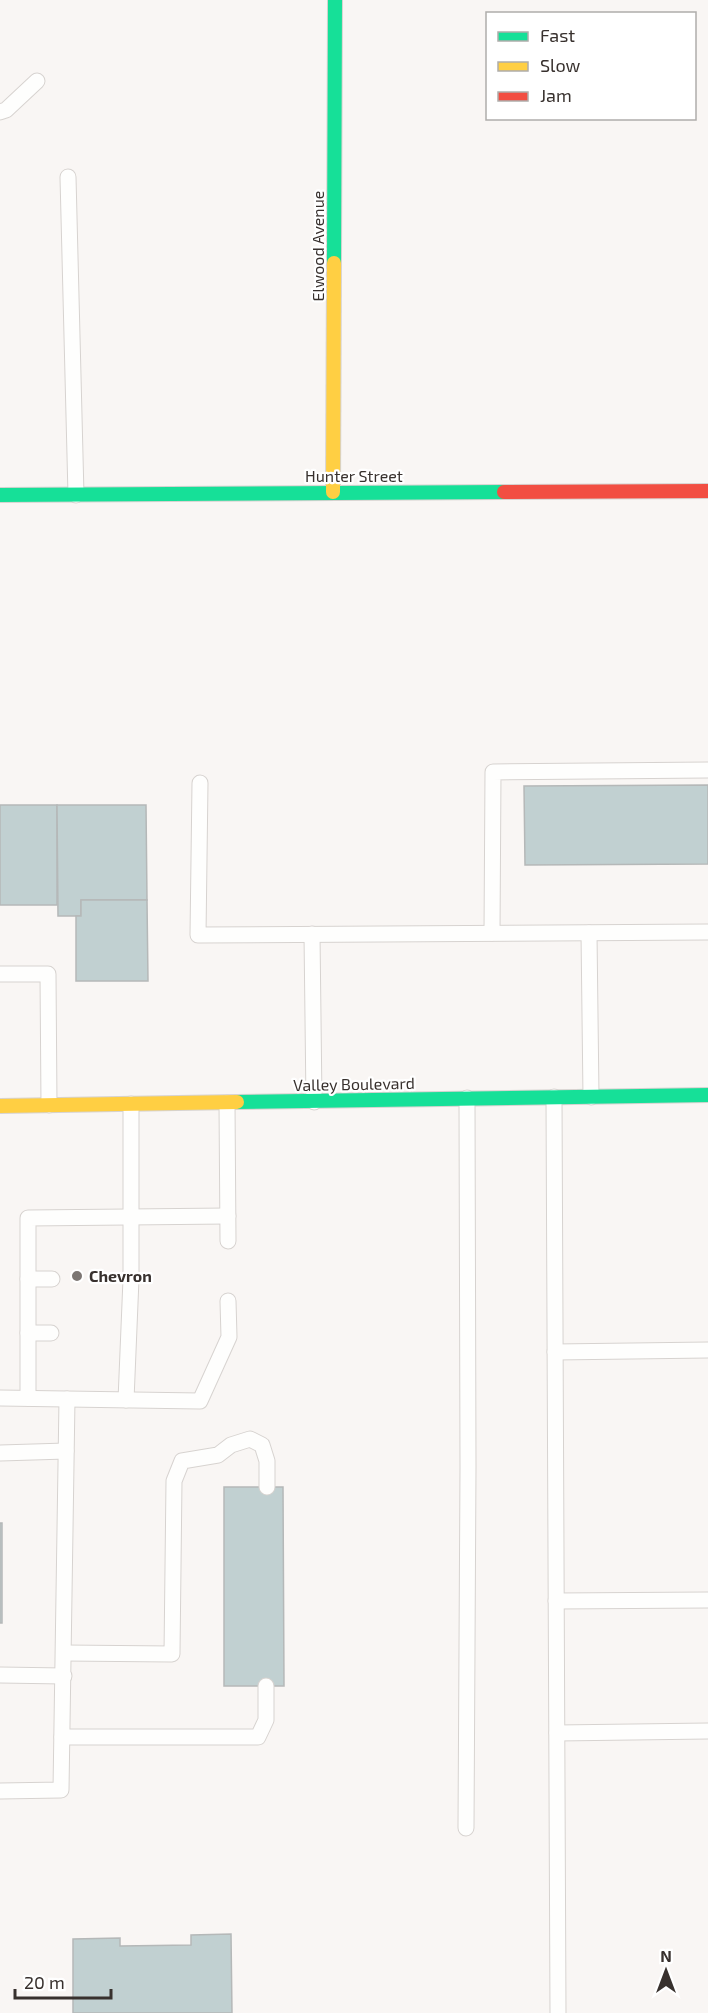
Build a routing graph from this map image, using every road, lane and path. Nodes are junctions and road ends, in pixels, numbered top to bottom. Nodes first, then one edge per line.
1 (335, 0) edge
2 (38, 81) dead end
3 (0, 112) edge
4 (68, 177) dead end
5 (708, 491) edge
6 (333, 492) junction
7 (0, 495) edge
8 (76, 495) junction
9 (708, 770) edge
10 (200, 783) dead end
11 (708, 932) edge
12 (492, 933) junction
13 (589, 933) junction
14 (312, 934) junction
15 (0, 974) edge
16 (708, 1095) edge
17 (554, 1097) junction
18 (591, 1097) junction
19 (467, 1098) junction
20 (314, 1102) junction
21 (227, 1103) junction
22 (131, 1104) junction
23 (50, 1105) junction
24 (0, 1106) edge
25 (228, 1216) junction
26 (130, 1218) junction
27 (228, 1241) dead end
28 (28, 1279) junction
29 (52, 1279) dead end
30 (228, 1301) dead end
31 (28, 1333) junction
32 (51, 1333) dead end
33 (708, 1350) edge
34 (555, 1352) junction
35 (0, 1398) edge
36 (28, 1398) junction
37 (67, 1399) junction
38 (126, 1400) junction
39 (66, 1451) junction
40 (0, 1453) edge
41 (267, 1487) dead end
42 (708, 1600) edge
43 (556, 1601) junction
44 (64, 1653) junction
45 (0, 1675) edge
46 (64, 1676) junction
47 (266, 1686) dead end
48 (708, 1731) edge
49 (557, 1733) junction
50 (62, 1737) junction
51 (0, 1791) edge
52 (466, 1828) dead end
53 (558, 2013) edge

1 - 6 street, Elwood Avenue
2 - 3 lane
4 - 8 lane
5 - 6 street, Hunter Street
6 - 8 street, Hunter Street
7 - 8 street, Hunter Street
9 - 12 lane
10 - 14 lane
11 - 13 lane
12 - 13 lane
12 - 14 lane
13 - 18 lane
14 - 20 lane
15 - 23 lane
16 - 18 street, Valley Boulevard
17 - 18 street, Valley Boulevard
17 - 19 street, Valley Boulevard
17 - 34 lane
19 - 20 street, Valley Boulevard
19 - 52 lane
20 - 21 street, Valley Boulevard
21 - 22 street, Valley Boulevard
21 - 25 lane
22 - 23 street, Valley Boulevard
22 - 26 lane
23 - 24 street, Valley Boulevard
25 - 26 lane
25 - 27 lane
26 - 28 lane
26 - 38 lane
28 - 29 lane
28 - 31 lane
30 - 38 lane
31 - 32 lane
31 - 36 lane
33 - 34 lane
34 - 43 lane
35 - 36 lane
36 - 37 lane
37 - 38 lane
37 - 39 lane
39 - 40 lane
39 - 44 lane
41 - 44 lane
42 - 43 lane
43 - 49 lane
44 - 46 lane
45 - 46 lane
46 - 50 lane
47 - 50 lane
48 - 49 lane
49 - 53 lane
50 - 51 lane

